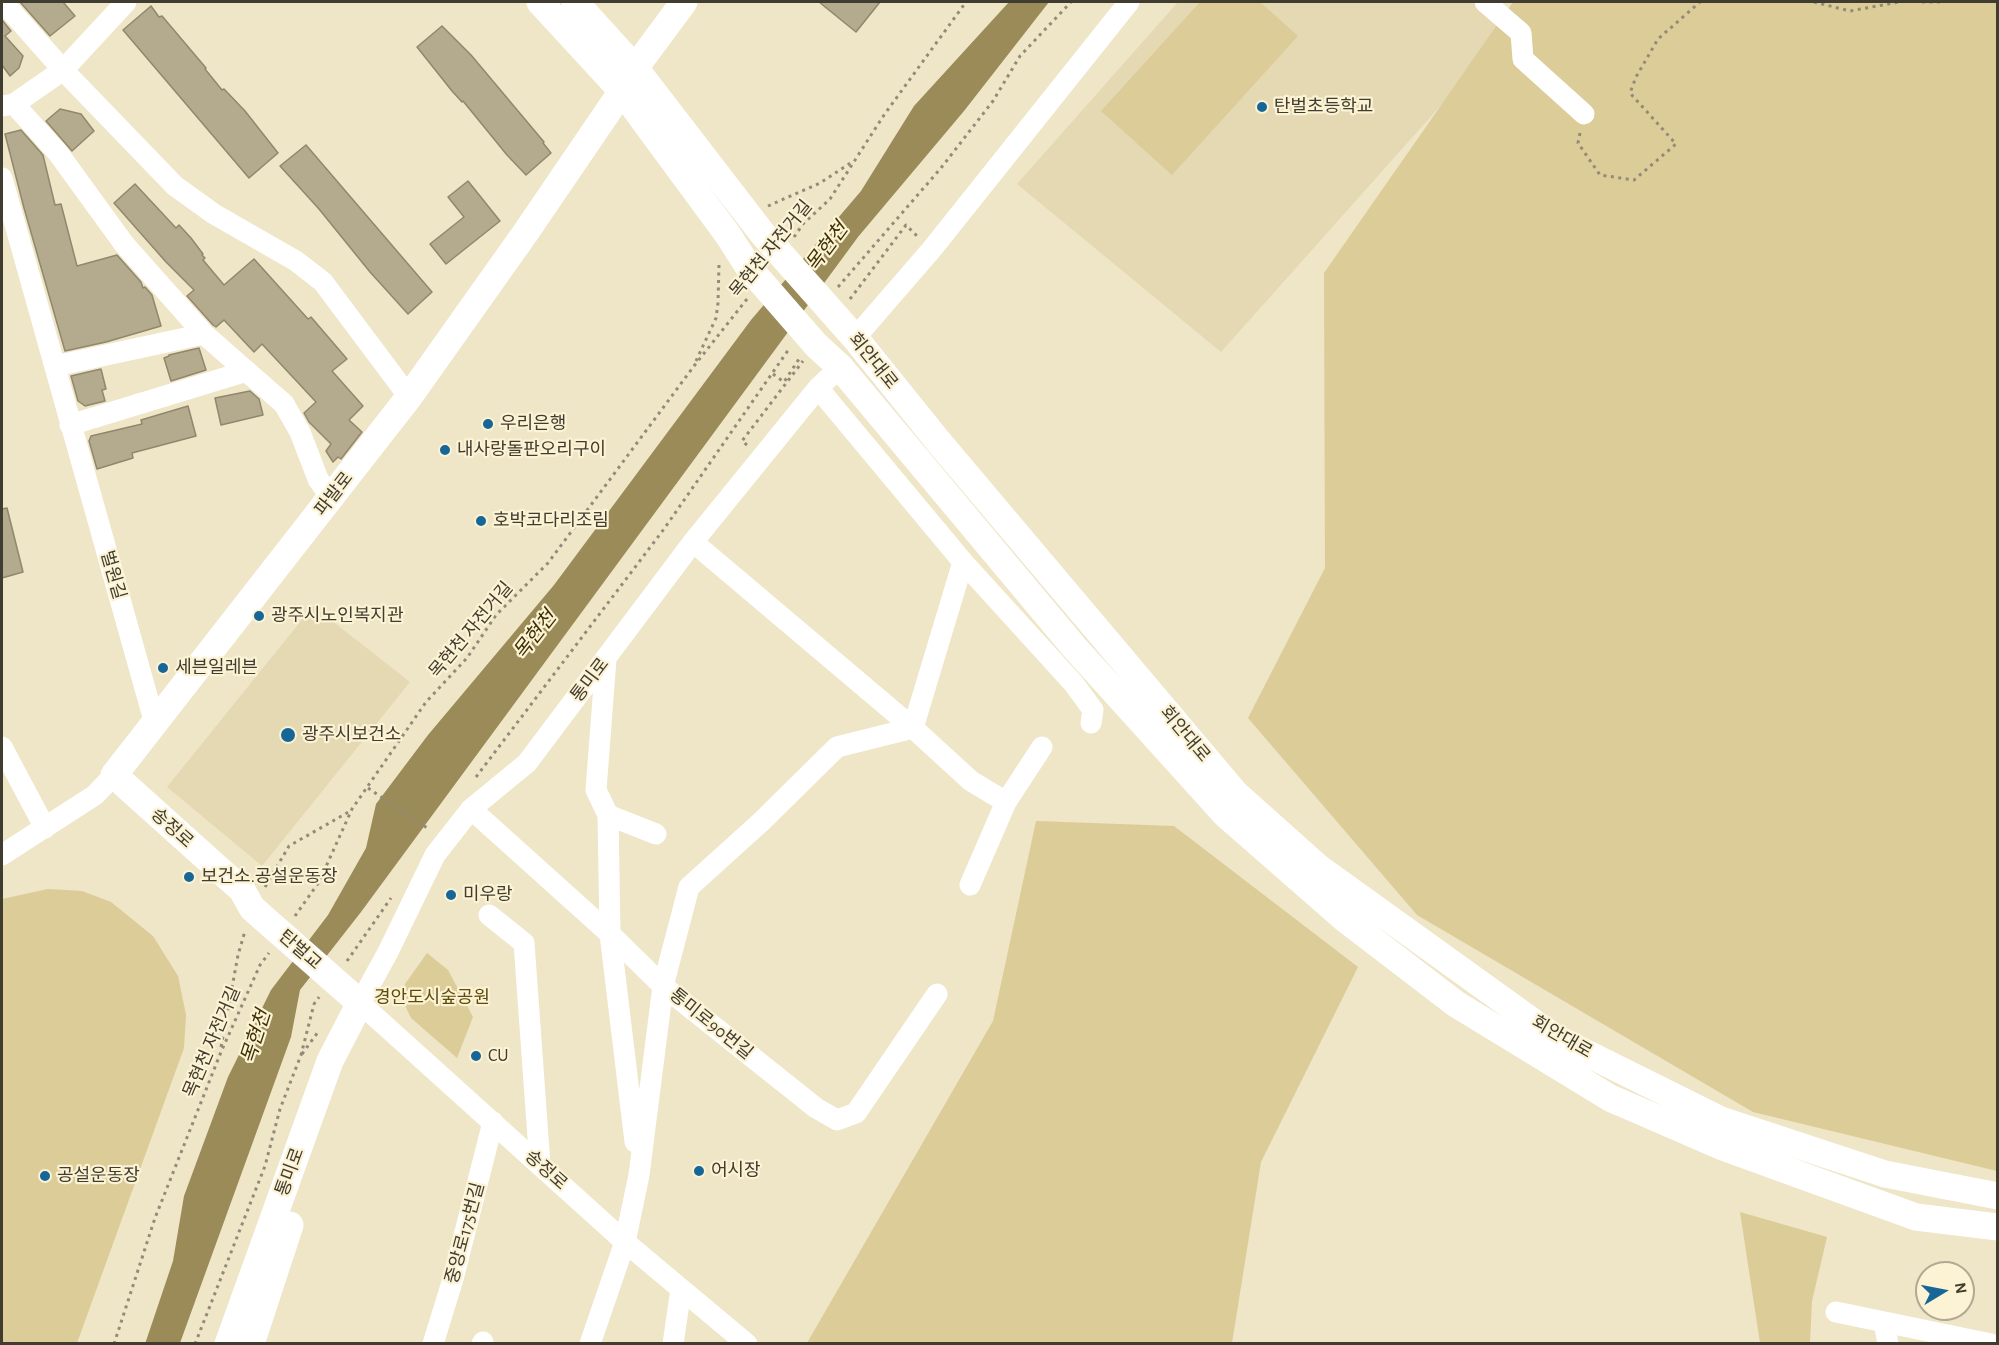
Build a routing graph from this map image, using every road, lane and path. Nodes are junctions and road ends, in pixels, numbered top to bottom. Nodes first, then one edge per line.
1 (3, 2) edge
2 (126, 2) edge
3 (540, 2) edge
4 (575, 2) edge
5 (684, 2) edge
6 (966, 2) edge
7 (1075, 2) edge
8 (1129, 2) edge
9 (1485, 2) edge
10 (1700, 2) edge
11 (1814, 2) edge
12 (1899, 2) edge
13 (1922, 2) edge
14 (1943, 2) edge
15 (1062, 13) dead end
16 (635, 68) junction
17 (63, 70) junction
18 (622, 91) junction
19 (8, 105) edge
20 (1584, 114) joint
21 (854, 161) junction
22 (2, 178) edge
23 (767, 206) dead end
24 (778, 240) junction
25 (719, 262) dead end
26 (752, 279) junction
27 (204, 334) junction
28 (855, 338) junction
29 (807, 352) junction
30 (55, 366) junction
31 (694, 366) junction
32 (840, 367) junction
33 (247, 371) junction
34 (773, 374) dead end
35 (818, 388) junction
36 (409, 398) junction
37 (70, 426) junction
38 (331, 498) junction
39 (693, 542) junction
40 (963, 562) junction
41 (606, 658) junction
42 (1091, 723) dead end
43 (155, 724) junction
44 (913, 728) junction
45 (2, 747) edge
46 (1042, 747) dead end
47 (109, 781) junction
48 (368, 788) junction
49 (1006, 802) junction
50 (352, 809) junction
51 (471, 809) junction
52 (608, 815) junction
53 (45, 828) junction
54 (434, 832) dead end
55 (656, 834) dead end
56 (2, 855) edge
57 (970, 885) dead end
58 (250, 904) junction
59 (489, 915) dead end
60 (293, 919) dead end
61 (610, 934) junction
62 (273, 947) dead end
63 (663, 986) junction
64 (937, 994) dead end
65 (354, 998) junction
66 (221, 1052) junction
67 (493, 1122) junction
68 (540, 1165) junction
69 (639, 1175) junction
70 (1998, 1196) edge
71 (1998, 1227) edge
72 (625, 1242) junction
73 (681, 1288) junction
74 (1836, 1312) dead end
75 (1884, 1322) junction
76 (114, 1344) edge
77 (228, 1344) edge
78 (251, 1344) edge
79 (433, 1344) edge
80 (590, 1344) edge
81 (673, 1344) edge
82 (747, 1344) edge
83 (1888, 1344) edge
84 (1991, 1344) edge

1 - 17 street
2 - 17 street
3 - 18 main road
4 - 16 main road, 회안대로
5 - 16 main road, 파발로
6 - 21 path, 목현천 자전거길
7 - 15 path
8 - 28 street
9 - 20 street
10 - 20 path
11 - 12 path
13 - 14 path
16 - 18 main road, 파발로
16 - 24 main road, 회안대로
17 - 19 street
17 - 36 street
18 - 26 main road
18 - 36 main road, 파발로
19 - 27 street
21 - 23 path
21 - 24 path, 목현천 자전거길
22 - 30 street, 벌원길
24 - 28 main road, 회안대로
25 - 31 path
26 - 29 main road, 회안대로
26 - 31 path, 목현천 자전거길
27 - 30 street
27 - 33 street
28 - 70 main road, 회안대로
29 - 32 main road, 회안대로
29 - 34 path
30 - 37 street, 벌원길
31 - 48 path, 목현천 자전거길
32 - 35 street, 통미로
32 - 71 main road, 회안대로
33 - 37 street
33 - 38 street
35 - 39 street, 통미로
35 - 40 street
36 - 38 main road, 파발로
37 - 43 street, 벌원길
38 - 43 main road, 파발로
39 - 41 street, 통미로
39 - 44 street
40 - 42 street
40 - 44 street
41 - 51 street, 통미로
41 - 52 street
43 - 47 main road, 파발로
44 - 49 street
44 - 63 street
45 - 53 street
46 - 49 street
47 - 53 street, 파발로
47 - 58 main road, 송정로
48 - 50 path, 목현천 자전거길
48 - 54 path
49 - 57 street
50 - 58 path
50 - 60 path, 목현천 자전거길
51 - 61 street, 통미로90번길
51 - 65 street, 통미로
52 - 55 street
52 - 61 street
53 - 56 street, 파발로
58 - 65 main road, 탄벌교
58 - 66 path
59 - 68 street
61 - 63 street, 통미로90번길
61 - 69 street
62 - 66 path, 목현천 자전거길
63 - 64 street, 통미로90번길
63 - 69 street
65 - 67 street, 송정로
65 - 77 main road, 통미로
65 - 78 main road, 통미로
66 - 76 path, 목현천 자전거길
67 - 68 street, 송정로
67 - 79 street, 중앙로175번길
68 - 72 street, 송정로
69 - 72 street
72 - 73 street, 송정로
72 - 80 street
73 - 81 street
73 - 82 street, 송정로
74 - 75 street
75 - 83 street
75 - 84 street

